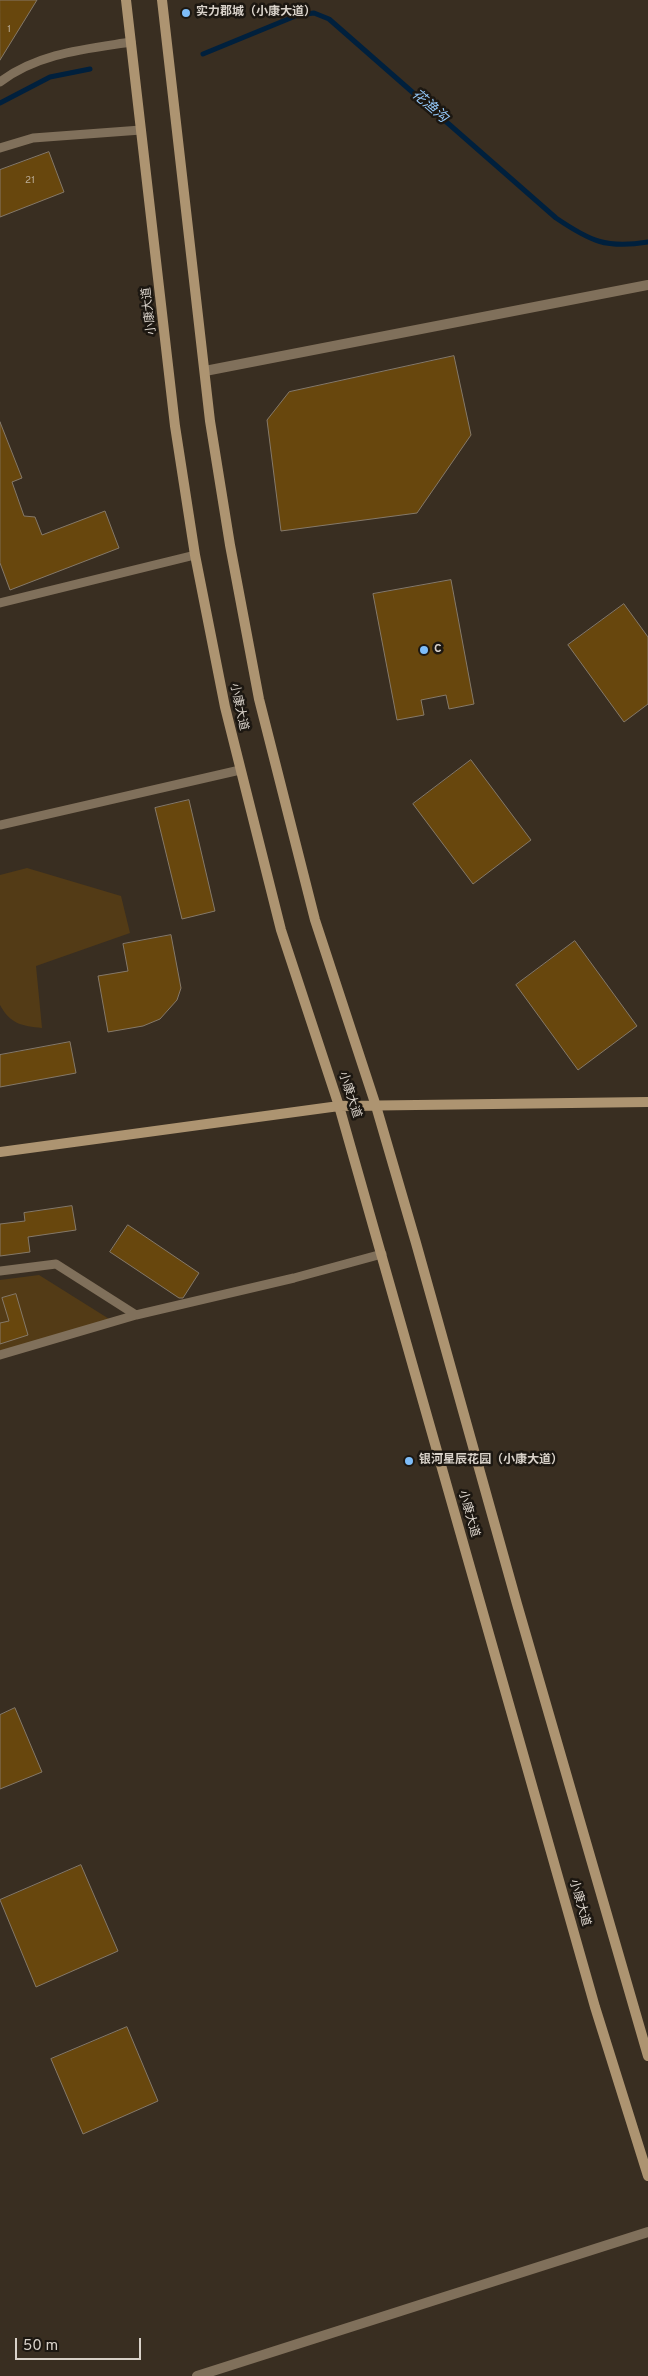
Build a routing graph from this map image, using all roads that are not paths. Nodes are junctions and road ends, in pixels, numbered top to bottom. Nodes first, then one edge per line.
1 (126, 0) edge
2 (162, 0) edge
3 (131, 42) junction
4 (0, 82) edge
5 (142, 130) junction
6 (0, 148) edge
7 (648, 285) edge
8 (205, 371) junction
9 (195, 555) junction
10 (0, 603) edge
11 (240, 770) junction
12 (0, 825) edge
13 (648, 1102) edge
14 (340, 1106) junction
15 (376, 1106) junction
16 (0, 1152) edge
17 (382, 1254) junction
18 (0, 1272) edge
19 (136, 1315) junction
20 (0, 1355) edge
21 (648, 2056) edge
22 (648, 2176) edge
23 (648, 2232) edge
24 (197, 2376) edge

1 - 3 main road, 小康大道
2 - 8 main road, 小康大道
3 - 4 lane
3 - 5 main road, 小康大道
5 - 6 lane
5 - 9 main road, 小康大道
7 - 8 street
8 - 15 main road, 小康大道
9 - 10 lane
9 - 11 main road, 小康大道
11 - 12 lane
11 - 14 main road, 小康大道
13 - 15 main road
14 - 15 main road
14 - 16 main road
14 - 17 main road, 小康大道
15 - 21 main road, 小康大道
17 - 19 lane
17 - 22 main road, 小康大道
18 - 19 lane
19 - 20 lane
23 - 24 street

